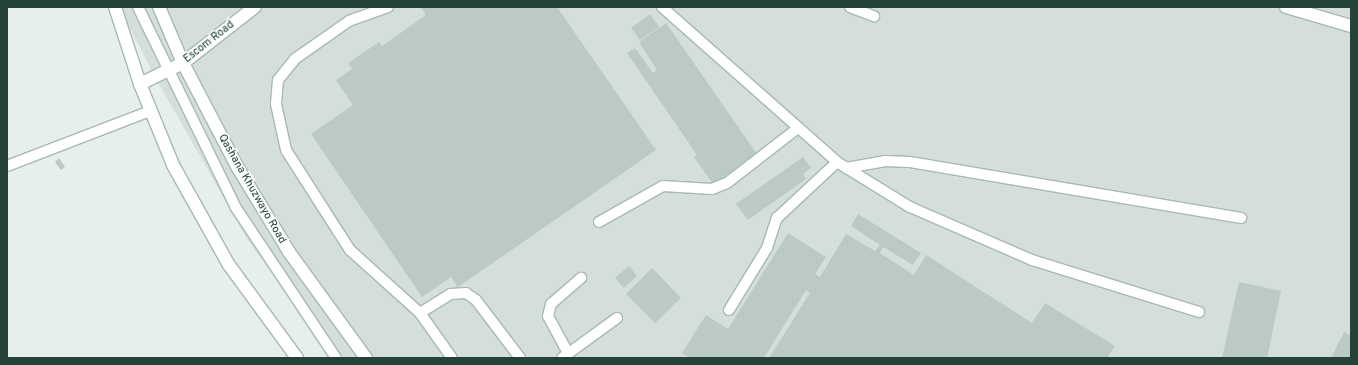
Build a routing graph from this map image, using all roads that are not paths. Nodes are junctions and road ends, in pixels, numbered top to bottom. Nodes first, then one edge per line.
1 (115, 7) edge
2 (138, 7) edge
3 (159, 7) edge
4 (255, 7) edge
5 (388, 7) edge
6 (662, 7) edge
7 (850, 7) edge
8 (1286, 7) edge
9 (874, 16) dead end
10 (1351, 26) edge
11 (183, 63) junction
12 (168, 70) junction
13 (140, 84) junction
14 (150, 111) junction
15 (798, 128) junction
16 (837, 162) junction
17 (7, 166) edge
18 (846, 168) junction
19 (1241, 218) dead end
20 (599, 222) dead end
21 (581, 278) dead end
22 (729, 310) dead end
23 (1199, 312) dead end
24 (420, 313) junction
25 (617, 318) dead end
26 (565, 356) edge
27 (297, 358) edge
28 (336, 358) edge
29 (366, 358) edge
30 (452, 358) edge
31 (520, 358) edge

1 - 13 main road
2 - 12 lane
3 - 11 main road, Qashana Khuzwayo Road
4 - 11 main road, Escom Road
5 - 24 lane
6 - 15 lane
7 - 9 lane
8 - 10 main road
11 - 12 main road, Escom Road
11 - 29 main road, Qashana Khuzwayo Road
12 - 13 main road, Escom Road
12 - 28 lane
13 - 14 main road
14 - 17 lane
14 - 27 main road
15 - 16 lane
15 - 20 lane
16 - 18 lane
16 - 22 lane
18 - 19 lane
18 - 23 lane
21 - 26 lane
24 - 30 lane
24 - 31 lane
25 - 26 lane

